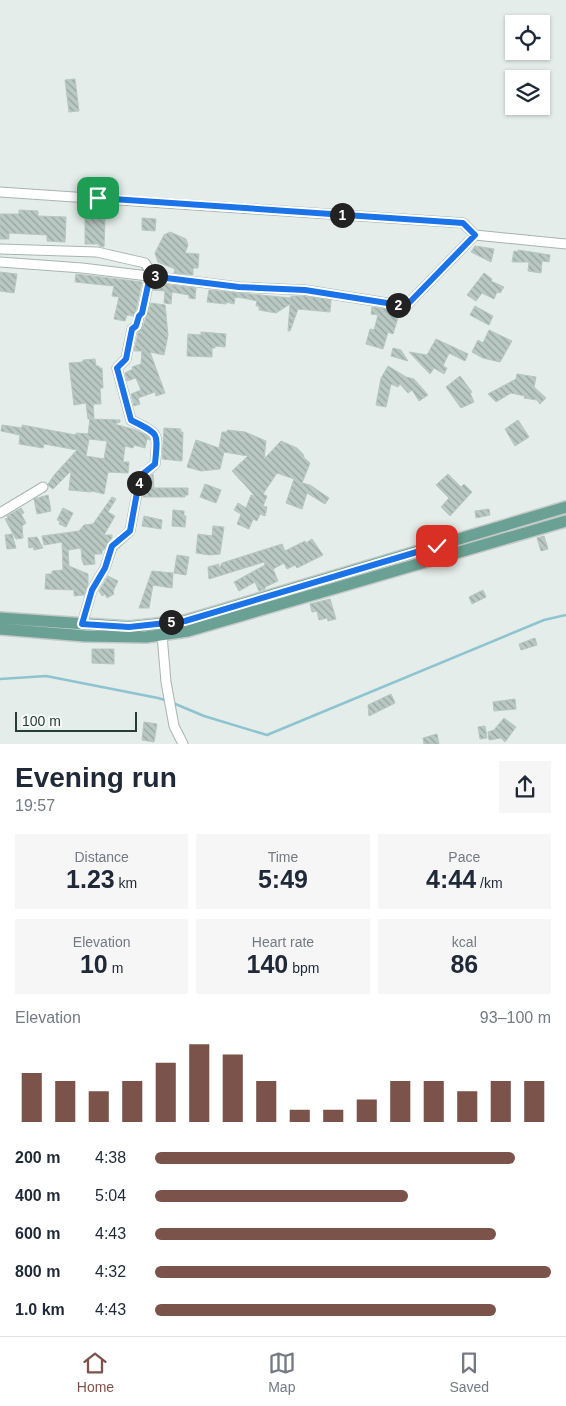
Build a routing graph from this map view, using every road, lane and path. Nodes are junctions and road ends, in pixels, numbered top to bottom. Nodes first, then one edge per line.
1 (0, 192) edge
2 (475, 235) junction
3 (566, 244) edge
4 (0, 249) edge
5 (0, 262) edge
6 (151, 276) junction
7 (43, 487) dead end
8 (566, 507) edge
9 (0, 513) edge
10 (566, 520) edge
11 (0, 618) edge
12 (82, 624) junction
13 (0, 629) edge
14 (162, 635) junction
15 (183, 744) edge

1 - 2 street
2 - 3 street
2 - 6 street
4 - 6 street
5 - 6 street
6 - 12 street
7 - 9 street
8 - 12 main road
10 - 14 main road
11 - 12 main road
13 - 14 main road
14 - 15 street

